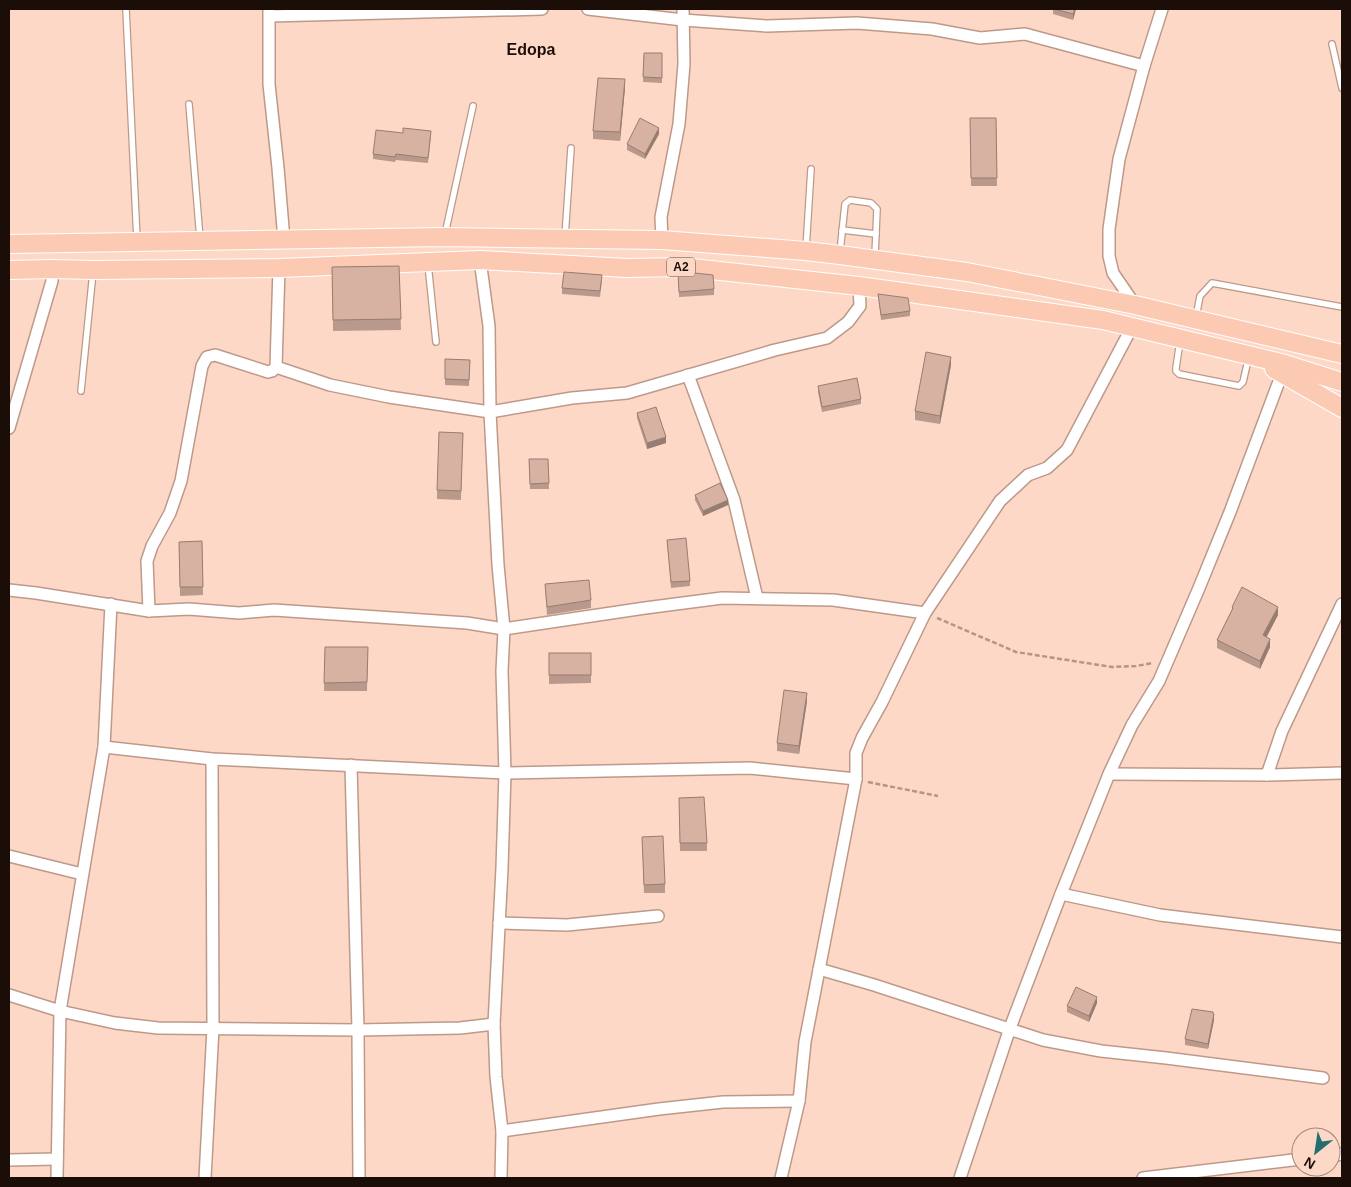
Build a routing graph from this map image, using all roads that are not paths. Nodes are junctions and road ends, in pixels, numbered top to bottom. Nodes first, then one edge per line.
1 (126, 9) edge
2 (542, 9) edge
3 (588, 9) edge
4 (1162, 9) edge
5 (456, 10) edge
6 (269, 12) edge
7 (683, 15) edge
8 (1332, 44) dead end
9 (1144, 66) junction
10 (1342, 88) edge
11 (189, 104) dead end
12 (473, 106) dead end
13 (571, 148) dead end
14 (812, 169) dead end
15 (842, 230) junction
16 (876, 234) junction
17 (444, 236) junction
18 (564, 239) junction
19 (284, 240) junction
20 (662, 240) junction
21 (200, 241) junction
22 (137, 242) junction
23 (9, 244) edge
24 (806, 251) junction
25 (840, 254) junction
26 (875, 259) junction
27 (480, 260) junction
28 (428, 262) junction
29 (279, 268) junction
30 (52, 269) junction
31 (9, 270) edge
32 (94, 270) junction
33 (859, 286) junction
34 (1135, 305) junction
35 (1342, 307) edge
36 (1195, 319) junction
37 (1132, 327) junction
38 (1180, 339) junction
39 (436, 342) dead end
40 (1342, 354) edge
41 (1252, 356) junction
42 (276, 366) junction
43 (1284, 369) junction
44 (688, 375) junction
45 (1342, 382) edge
46 (81, 391) dead end
47 (1342, 408) edge
48 (490, 412) junction
49 (9, 428) edge
50 (9, 590) edge
51 (757, 598) junction
52 (111, 604) junction
53 (1342, 604) edge
54 (149, 611) junction
55 (925, 613) junction
56 (504, 628) junction
57 (104, 747) junction
58 (212, 759) junction
59 (351, 765) junction
60 (505, 773) junction
61 (1342, 773) edge
62 (1110, 774) junction
63 (1266, 775) junction
64 (856, 779) junction
65 (9, 856) edge
66 (82, 874) junction
67 (1061, 894) junction
68 (658, 916) dead end
69 (499, 923) junction
70 (1342, 937) edge
71 (819, 969) junction
72 (9, 995) edge
73 (60, 1011) junction
74 (494, 1024) junction
75 (213, 1028) junction
76 (1010, 1028) junction
77 (358, 1030) junction
78 (1323, 1078) dead end
79 (799, 1101) junction
80 (502, 1131) junction
81 (57, 1159) junction
82 (9, 1160) edge
83 (1291, 1161) edge
84 (1199, 1175) edge
85 (56, 1178) edge
86 (205, 1178) edge
87 (359, 1178) edge
88 (501, 1178) edge
89 (781, 1178) edge
90 (960, 1178) edge
91 (1142, 1178) edge

1 - 22 lane
2 - 5 street
3 - 7 street
4 - 9 street
5 - 6 street
6 - 19 street
7 - 9 street
7 - 20 street
8 - 10 lane
9 - 34 street
11 - 21 lane
12 - 17 lane
13 - 18 lane
14 - 24 lane
15 - 16 lane
15 - 16 lane
15 - 25 lane
16 - 26 lane
17 - 18 highway, A2
17 - 19 highway, A2
18 - 20 highway, A2
19 - 21 highway, A2
20 - 24 highway, A2
21 - 22 highway, A2
22 - 23 highway, A2
24 - 25 highway, A2
25 - 26 highway, A2
26 - 34 highway, A2
27 - 28 highway, A2
27 - 33 highway, A2
27 - 48 street
28 - 29 highway, A2
28 - 39 lane
29 - 32 highway, A2
29 - 42 street
30 - 31 highway, A2
30 - 32 highway, A2
30 - 49 street
32 - 46 lane
33 - 37 highway, A2
33 - 44 street
34 - 36 highway, A2
35 - 36 lane
36 - 40 highway, A2
37 - 38 highway, A2
37 - 55 street
38 - 41 highway, A2
38 - 41 lane
41 - 43 highway
42 - 48 street
42 - 54 street
43 - 45 highway
43 - 47 highway
43 - 62 street
44 - 48 street
44 - 51 street
48 - 56 street
50 - 52 street
51 - 55 street
51 - 56 street
52 - 54 street
52 - 57 street
53 - 63 street
54 - 56 street
55 - 64 street
56 - 60 street
57 - 58 street
57 - 66 street
58 - 59 street
58 - 75 street
59 - 60 street
59 - 77 street
60 - 64 street
60 - 69 street
61 - 63 street
62 - 63 street
62 - 67 street
64 - 71 street
65 - 66 street
66 - 73 street
67 - 70 street
67 - 76 street
68 - 69 street
69 - 74 street
71 - 76 street
71 - 79 street
72 - 73 street
73 - 75 street
73 - 81 street
74 - 77 street
74 - 80 street
75 - 77 street
75 - 86 street
76 - 78 street
76 - 90 street
77 - 87 street
79 - 80 street
79 - 89 street
80 - 88 street
81 - 82 street
81 - 85 street
83 - 84 street
84 - 91 street

